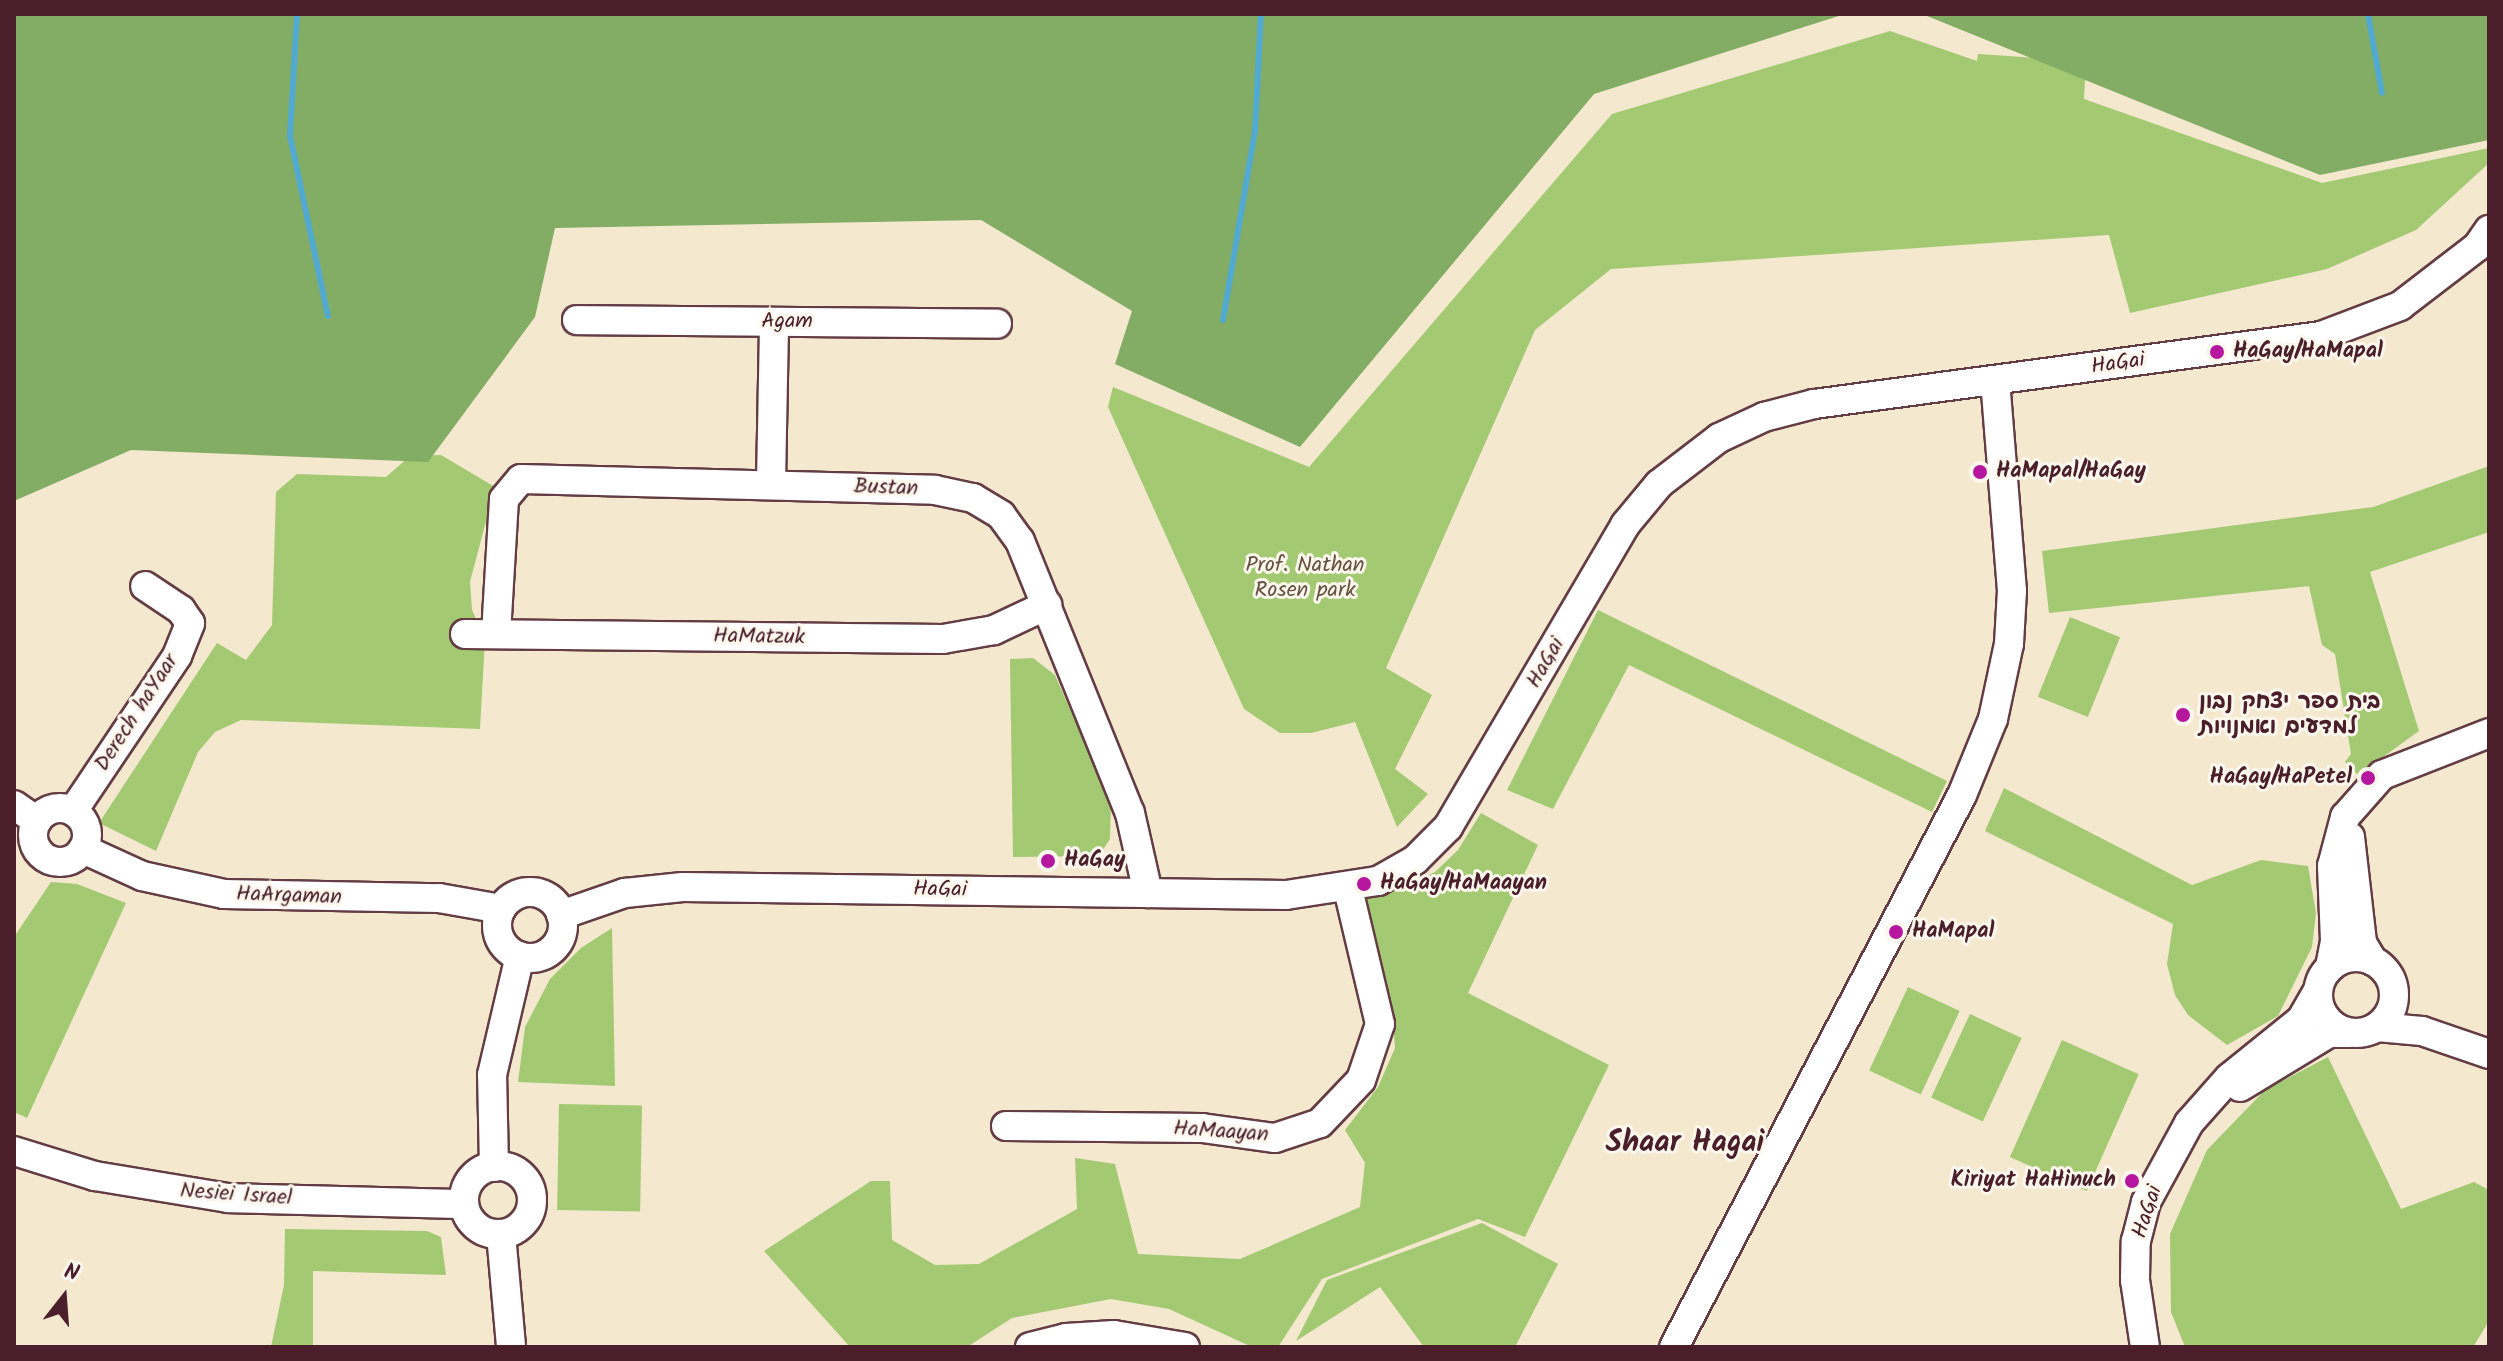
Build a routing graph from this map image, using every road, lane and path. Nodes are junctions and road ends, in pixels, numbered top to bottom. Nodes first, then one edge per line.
1 (2489, 230) edge
2 (577, 320) dead end
3 (774, 322) junction
4 (997, 324) dead end
5 (1995, 381) junction
6 (771, 483) junction
7 (145, 586) dead end
8 (1047, 605) junction
9 (465, 634) dead end
10 (496, 634) junction
11 (2489, 733) edge
12 (2357, 801) junction
13 (73, 811) junction
14 (25, 813) edge
15 (83, 849) junction
16 (1348, 889) junction
17 (1148, 893) junction
18 (501, 909) junction
19 (561, 915) junction
20 (520, 956) junction
21 (2382, 971) junction
22 (2324, 979) junction
23 (2377, 1027) junction
24 (2348, 1033) junction
25 (2473, 1048) edge
26 (2208, 1103) junction
27 (1006, 1126) dead end
28 (14, 1151) edge
29 (494, 1167) junction
30 (464, 1204) junction
31 (501, 1234) junction
32 (2146, 1343) edge
33 (511, 1347) edge
34 (1030, 1347) edge
35 (1185, 1347) edge
36 (1674, 1347) edge

1 - 5 street, HaGai
2 - 3 street, Agam
3 - 4 street, Agam
3 - 6 street
5 - 16 street, HaGai
5 - 36 street
6 - 8 street, Bustan
6 - 10 street, Bustan
7 - 13 street, Derech haYaar
8 - 10 street, HaMatzuk
8 - 17 street, Bustan
9 - 10 street, HaMatzuk
11 - 12 street, HaGai
12 - 21 street
12 - 22 street, HaGai
13 - 14 street
13 - 15 street
14 - 15 street
15 - 18 street, HaArgaman
16 - 17 street, HaGai
16 - 27 street, HaMaayan
17 - 19 street, HaGai
18 - 19 street
18 - 20 street
19 - 20 street
20 - 29 street
21 - 22 street
21 - 23 street
21 - 25 street
22 - 24 street
22 - 26 street, HaGai
23 - 24 street
23 - 25 street
24 - 26 street, HaGai
26 - 32 street, HaGai
28 - 30 street, Nesiei Israel
29 - 30 street
29 - 31 street
30 - 31 street
31 - 33 street
34 - 35 street

